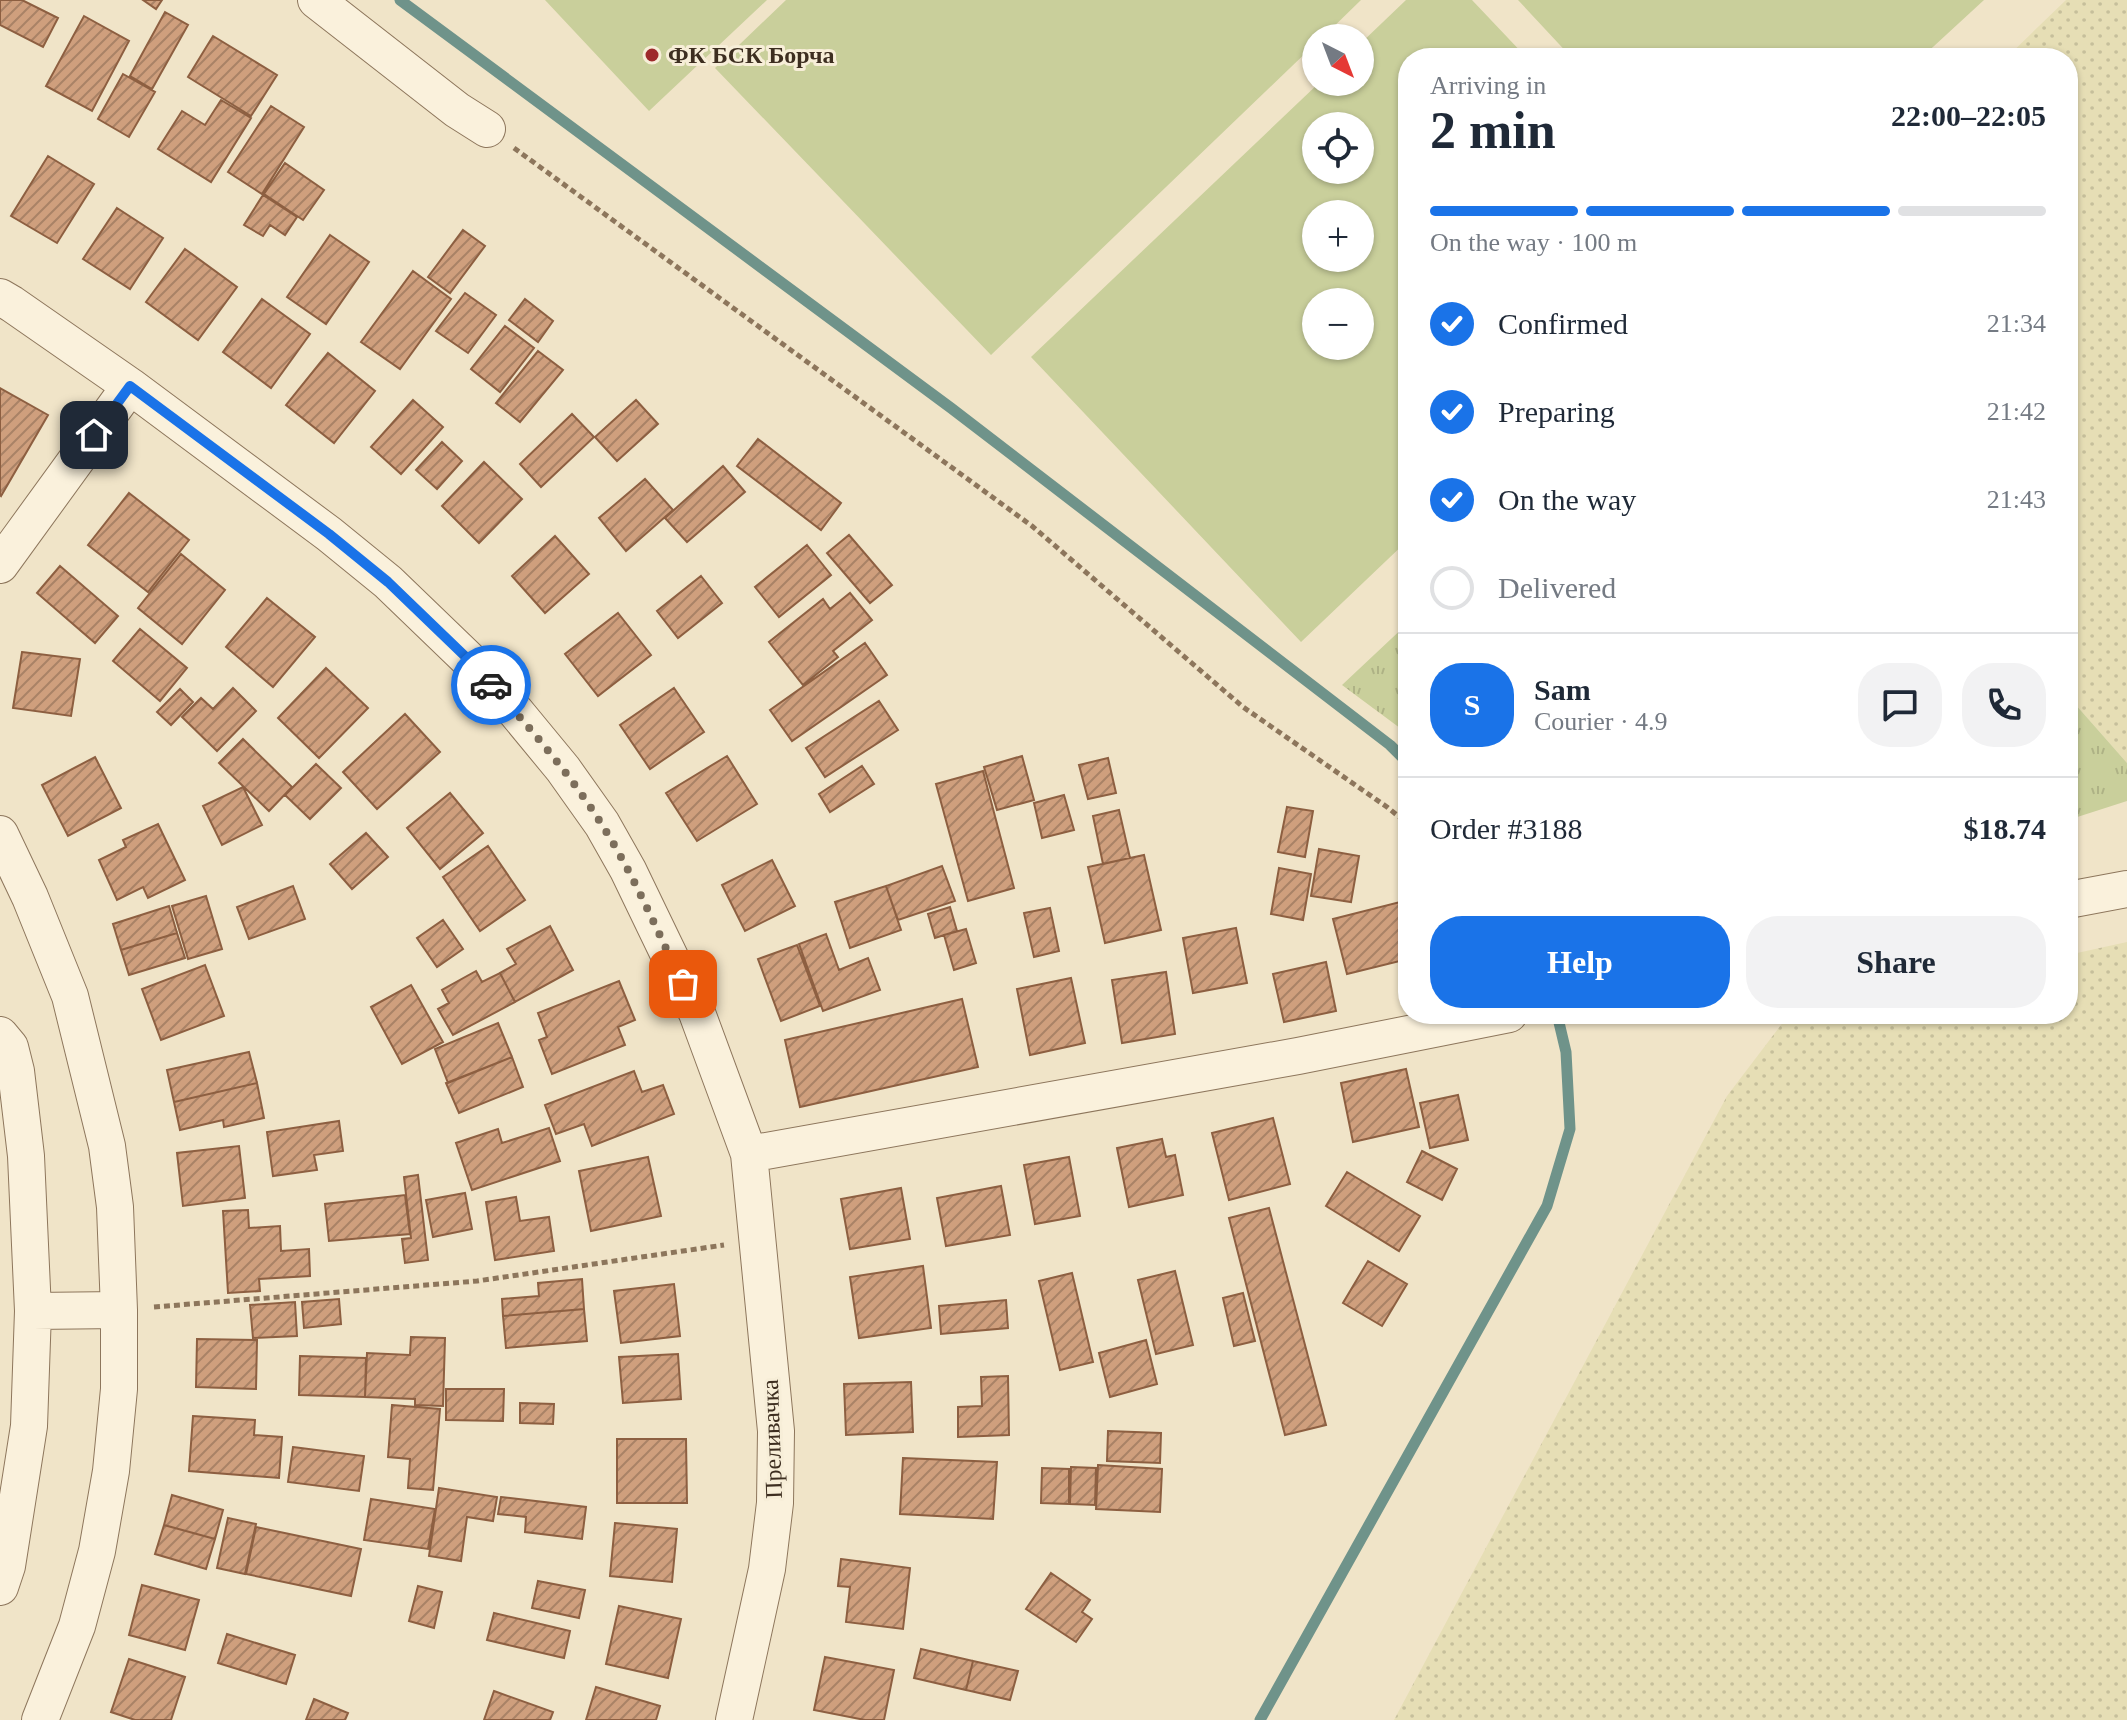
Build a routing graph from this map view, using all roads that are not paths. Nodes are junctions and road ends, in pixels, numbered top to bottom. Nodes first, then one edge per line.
1 (316, 0) edge
2 (487, 129) road end
3 (0, 297) edge
4 (130, 386) junction
5 (0, 565) edge
6 (0, 834) edge
7 (2127, 889) edge
8 (2078, 898) edge
9 (1459, 1024) edge
10 (0, 1035) edge
11 (749, 1154) junction
12 (119, 1310) junction
13 (33, 1311) junction
14 (0, 1587) edge
15 (40, 1720) edge
16 (734, 1720) edge

1 - 2 street
3 - 4 street, Преливачка
4 - 5 street
4 - 11 street, Преливачка
6 - 12 street
7 - 8 street
9 - 11 street
10 - 13 street
11 - 16 street, Преливачка
12 - 13 street
12 - 15 street
13 - 14 street

